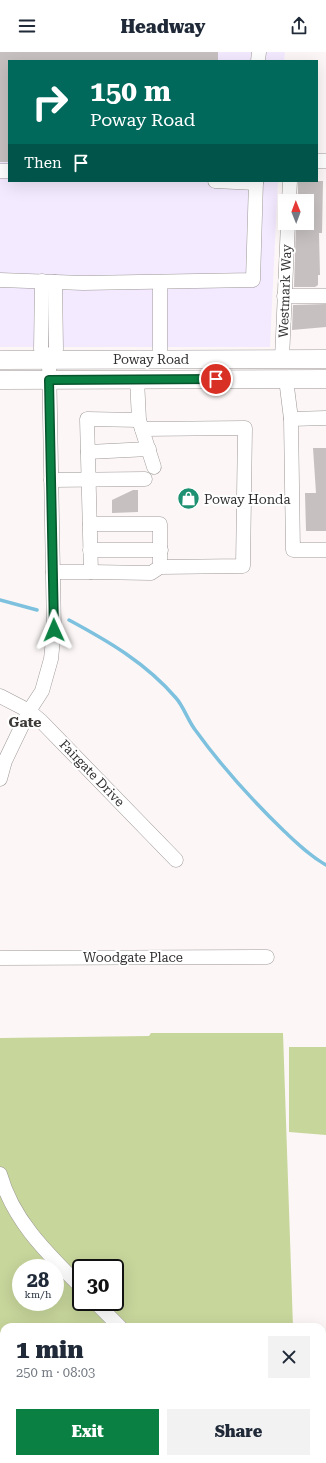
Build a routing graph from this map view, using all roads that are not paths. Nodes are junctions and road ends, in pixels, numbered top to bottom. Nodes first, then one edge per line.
1 (256, 182) edge
2 (290, 182) edge
3 (289, 194) edge
4 (288, 230) edge
5 (0, 280) edge
6 (49, 282) junction
7 (160, 282) junction
8 (284, 296) junction
9 (326, 296) edge
10 (160, 359) junction
11 (282, 359) junction
12 (326, 359) edge
13 (0, 360) edge
14 (49, 360) junction
15 (326, 369) edge
16 (137, 379) junction
17 (202, 379) junction
18 (286, 379) junction
19 (326, 379) edge
20 (0, 380) edge
21 (49, 380) junction
22 (326, 418) edge
23 (290, 419) junction
24 (141, 424) junction
25 (149, 449) junction
26 (88, 452) junction
27 (154, 467) dead end
28 (89, 479) junction
29 (144, 479) dead end
30 (51, 480) junction
31 (90, 524) junction
32 (90, 550) junction
33 (161, 550) junction
34 (326, 550) edge
35 (160, 567) junction
36 (53, 572) junction
37 (91, 572) junction
38 (0, 696) edge
39 (29, 711) junction
40 (0, 779) edge
41 (176, 860) dead end
42 (267, 957) dead end
43 (0, 958) edge
44 (0, 1174) edge
45 (72, 1278) edge
46 (104, 1311) edge
47 (116, 1323) edge

1 - 7 street
2 - 3 street
4 - 8 street, Westmark Way
5 - 6 street
6 - 7 street
6 - 14 street
7 - 10 street
8 - 9 street
8 - 11 street, Westmark Way
10 - 11 main road, Poway Road
10 - 14 main road, Poway Road
11 - 12 main road, Poway Road
11 - 17 main road
13 - 14 main road, Poway Road
14 - 21 street
15 - 18 main road
16 - 17 main road, Poway Road
16 - 21 main road, Poway Road
16 - 24 street
17 - 18 main road, Poway Road
18 - 19 main road, Poway Road
18 - 23 street
20 - 21 main road, Poway Road
21 - 30 street
22 - 23 street
23 - 34 street
24 - 25 street
24 - 26 street
24 - 35 street
25 - 26 street
25 - 27 street
26 - 28 street
28 - 29 street
28 - 30 street
28 - 31 street
30 - 36 street
31 - 32 street
31 - 33 street
32 - 33 street
32 - 37 street
33 - 35 street
35 - 37 street
36 - 37 street
36 - 39 street
38 - 39 street, Fairgate Drive
39 - 40 street
39 - 41 street, Fairgate Drive
42 - 43 street, Woodgate Place
44 - 45 street
46 - 47 street

